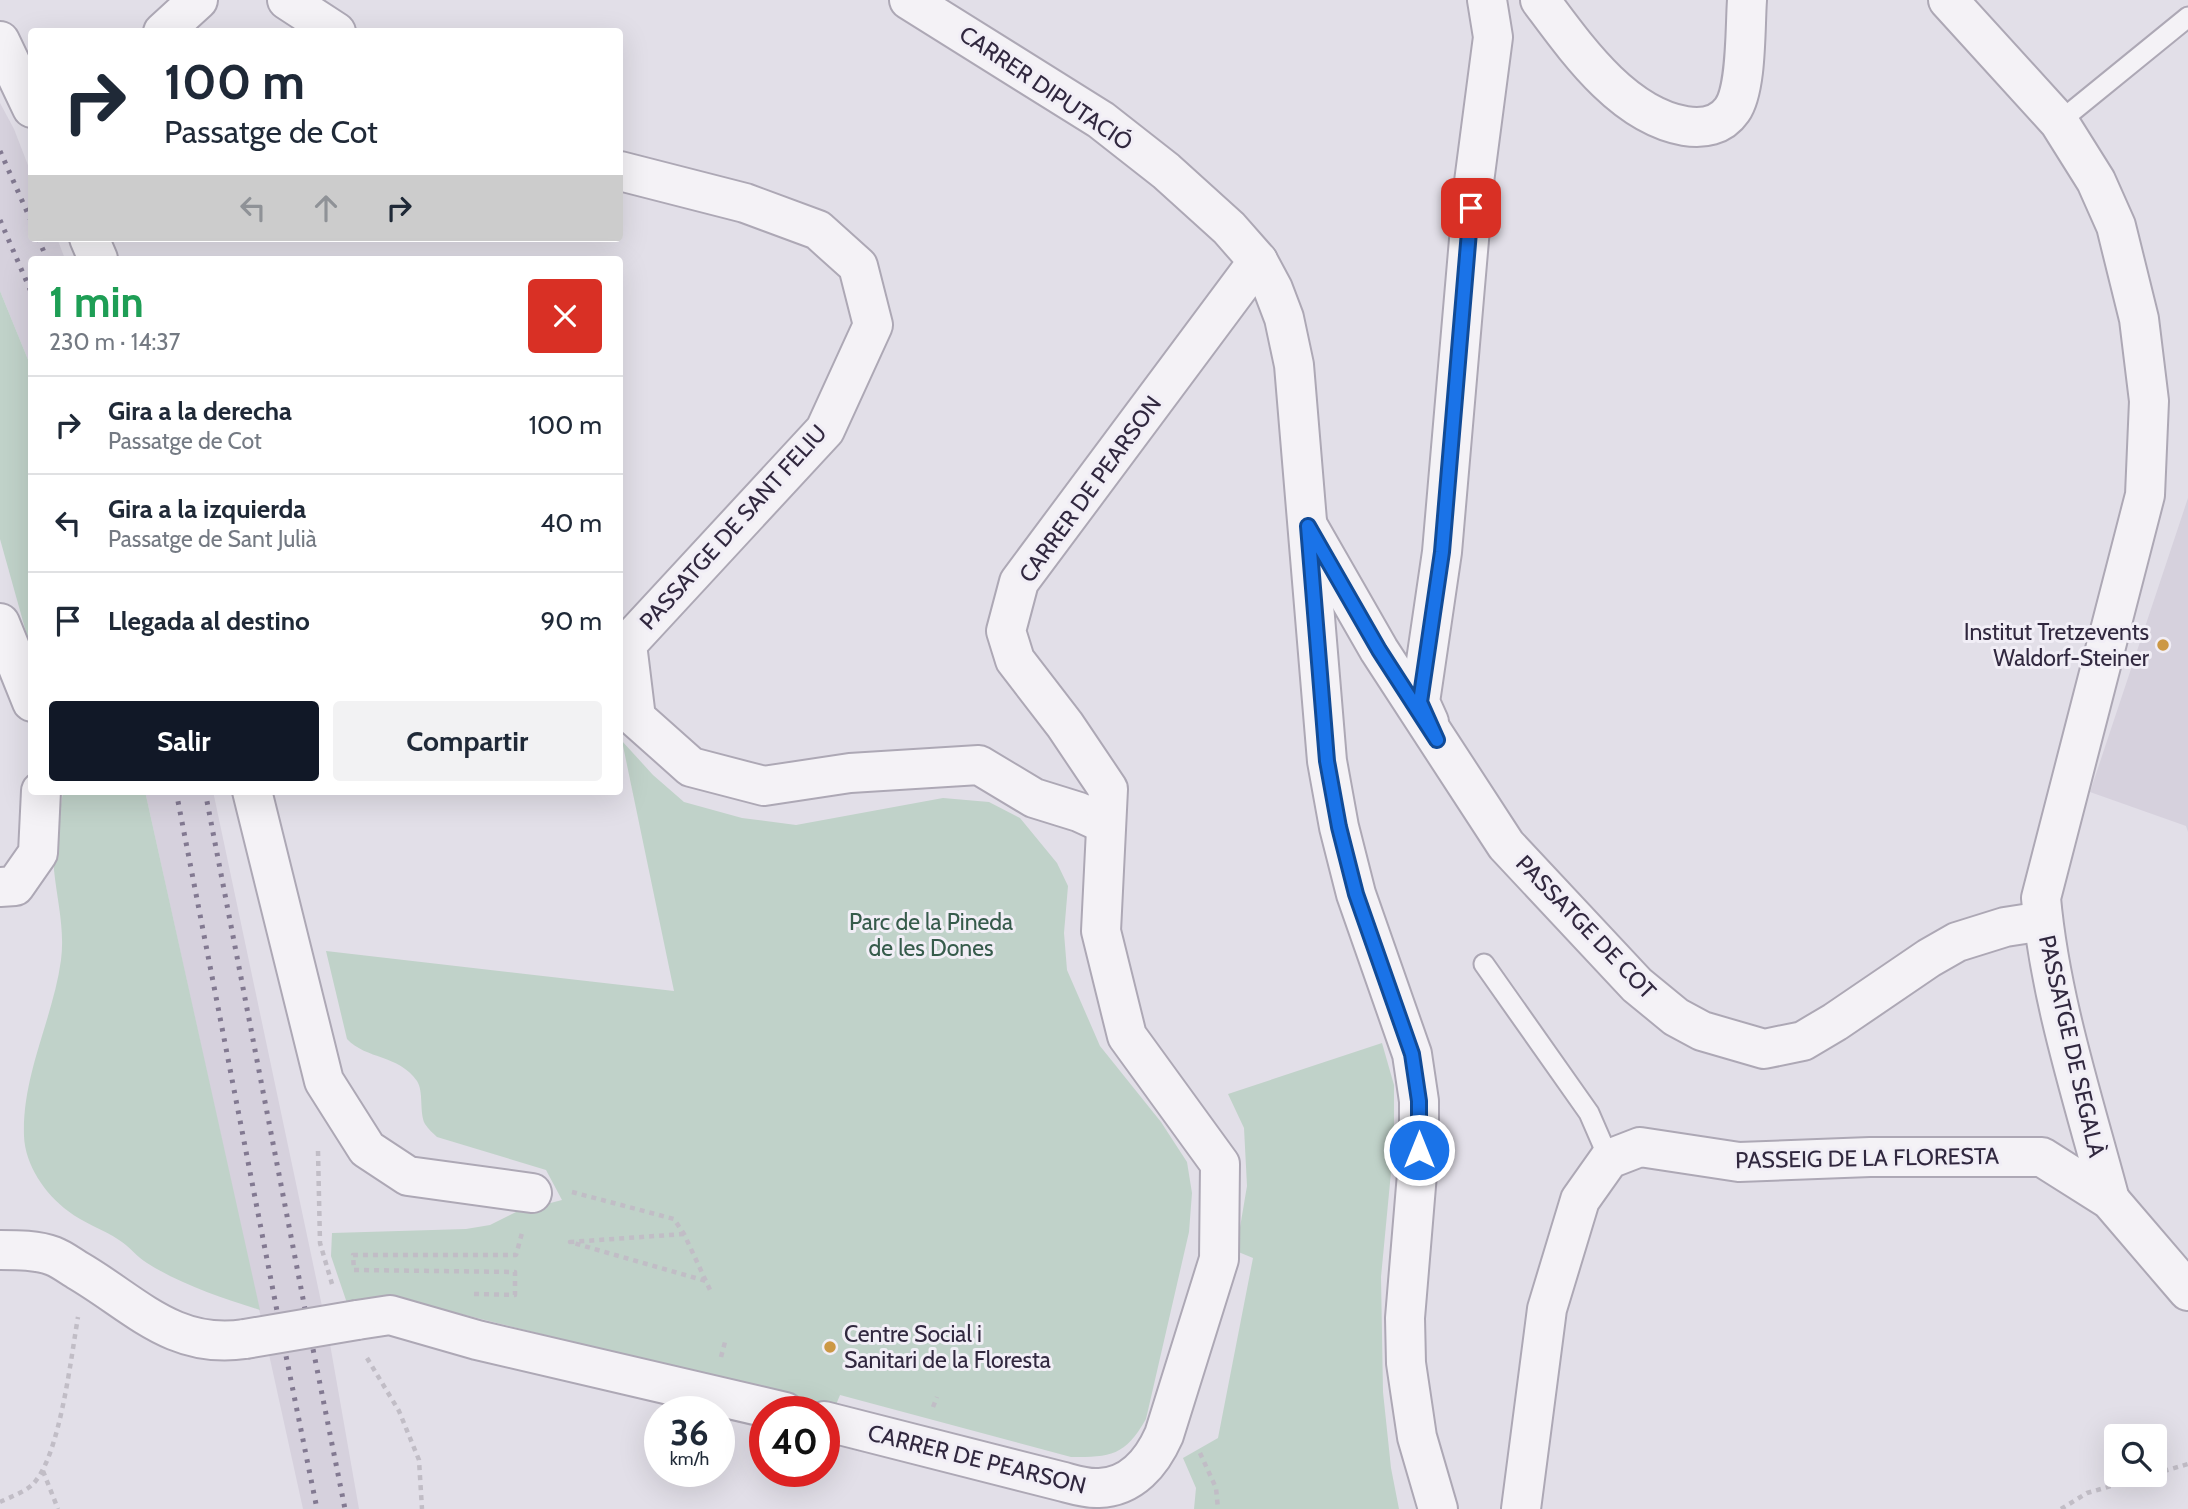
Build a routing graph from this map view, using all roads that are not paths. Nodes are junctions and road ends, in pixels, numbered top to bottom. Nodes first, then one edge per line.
1 (198, 0) edge
2 (287, 0) edge
3 (909, 0) edge
4 (1487, 0) edge
5 (1540, 0) edge
6 (1748, 0) edge
7 (1948, 0) edge
8 (2188, 17) edge
9 (167, 28) edge
10 (330, 28) edge
11 (0, 41) edge
12 (28, 99) edge
13 (2059, 122) junction
14 (623, 172) edge
15 (1258, 261) junction
16 (1308, 526) junction
17 (0, 623) edge
18 (28, 692) edge
19 (1437, 740) junction
20 (41, 795) edge
21 (253, 795) edge
22 (1105, 824) junction
23 (0, 887) edge
24 (2043, 921) junction
25 (1484, 964) dead end
26 (1609, 1159) junction
27 (532, 1193) road end
28 (2110, 1200) junction
29 (0, 1250) edge
30 (2188, 1291) edge
31 (749, 1404) edge
32 (840, 1426) edge
33 (1438, 1509) edge
34 (1521, 1509) edge

1 - 9 street
2 - 10 street
3 - 15 street, CARRER DIPUTACIÓ
4 - 19 street
5 - 6 street
7 - 13 street, PASSATGE DE SEGALÀ
8 - 13 lane
11 - 12 street
13 - 24 street, PASSATGE DE SEGALÀ
14 - 22 street, PASSATGE DE SANT FELIU
15 - 16 street, CARRER DIPUTACIÓ
15 - 22 street, CARRER DE PEARSON
16 - 19 street, PASSATGE DE COT
16 - 33 street, CARRER DIPUTACIÓ
17 - 18 street
19 - 24 street, PASSATGE DE COT
20 - 23 street
21 - 27 street
22 - 32 street, CARRER DE PEARSON
24 - 28 street, PASSATGE DE SEGALÀ
25 - 26 lane
26 - 28 street, PASSEIG DE LA FLORESTA
26 - 34 street
28 - 30 street, PASSEIG DE LA FLORESTA
29 - 31 street, bridge

